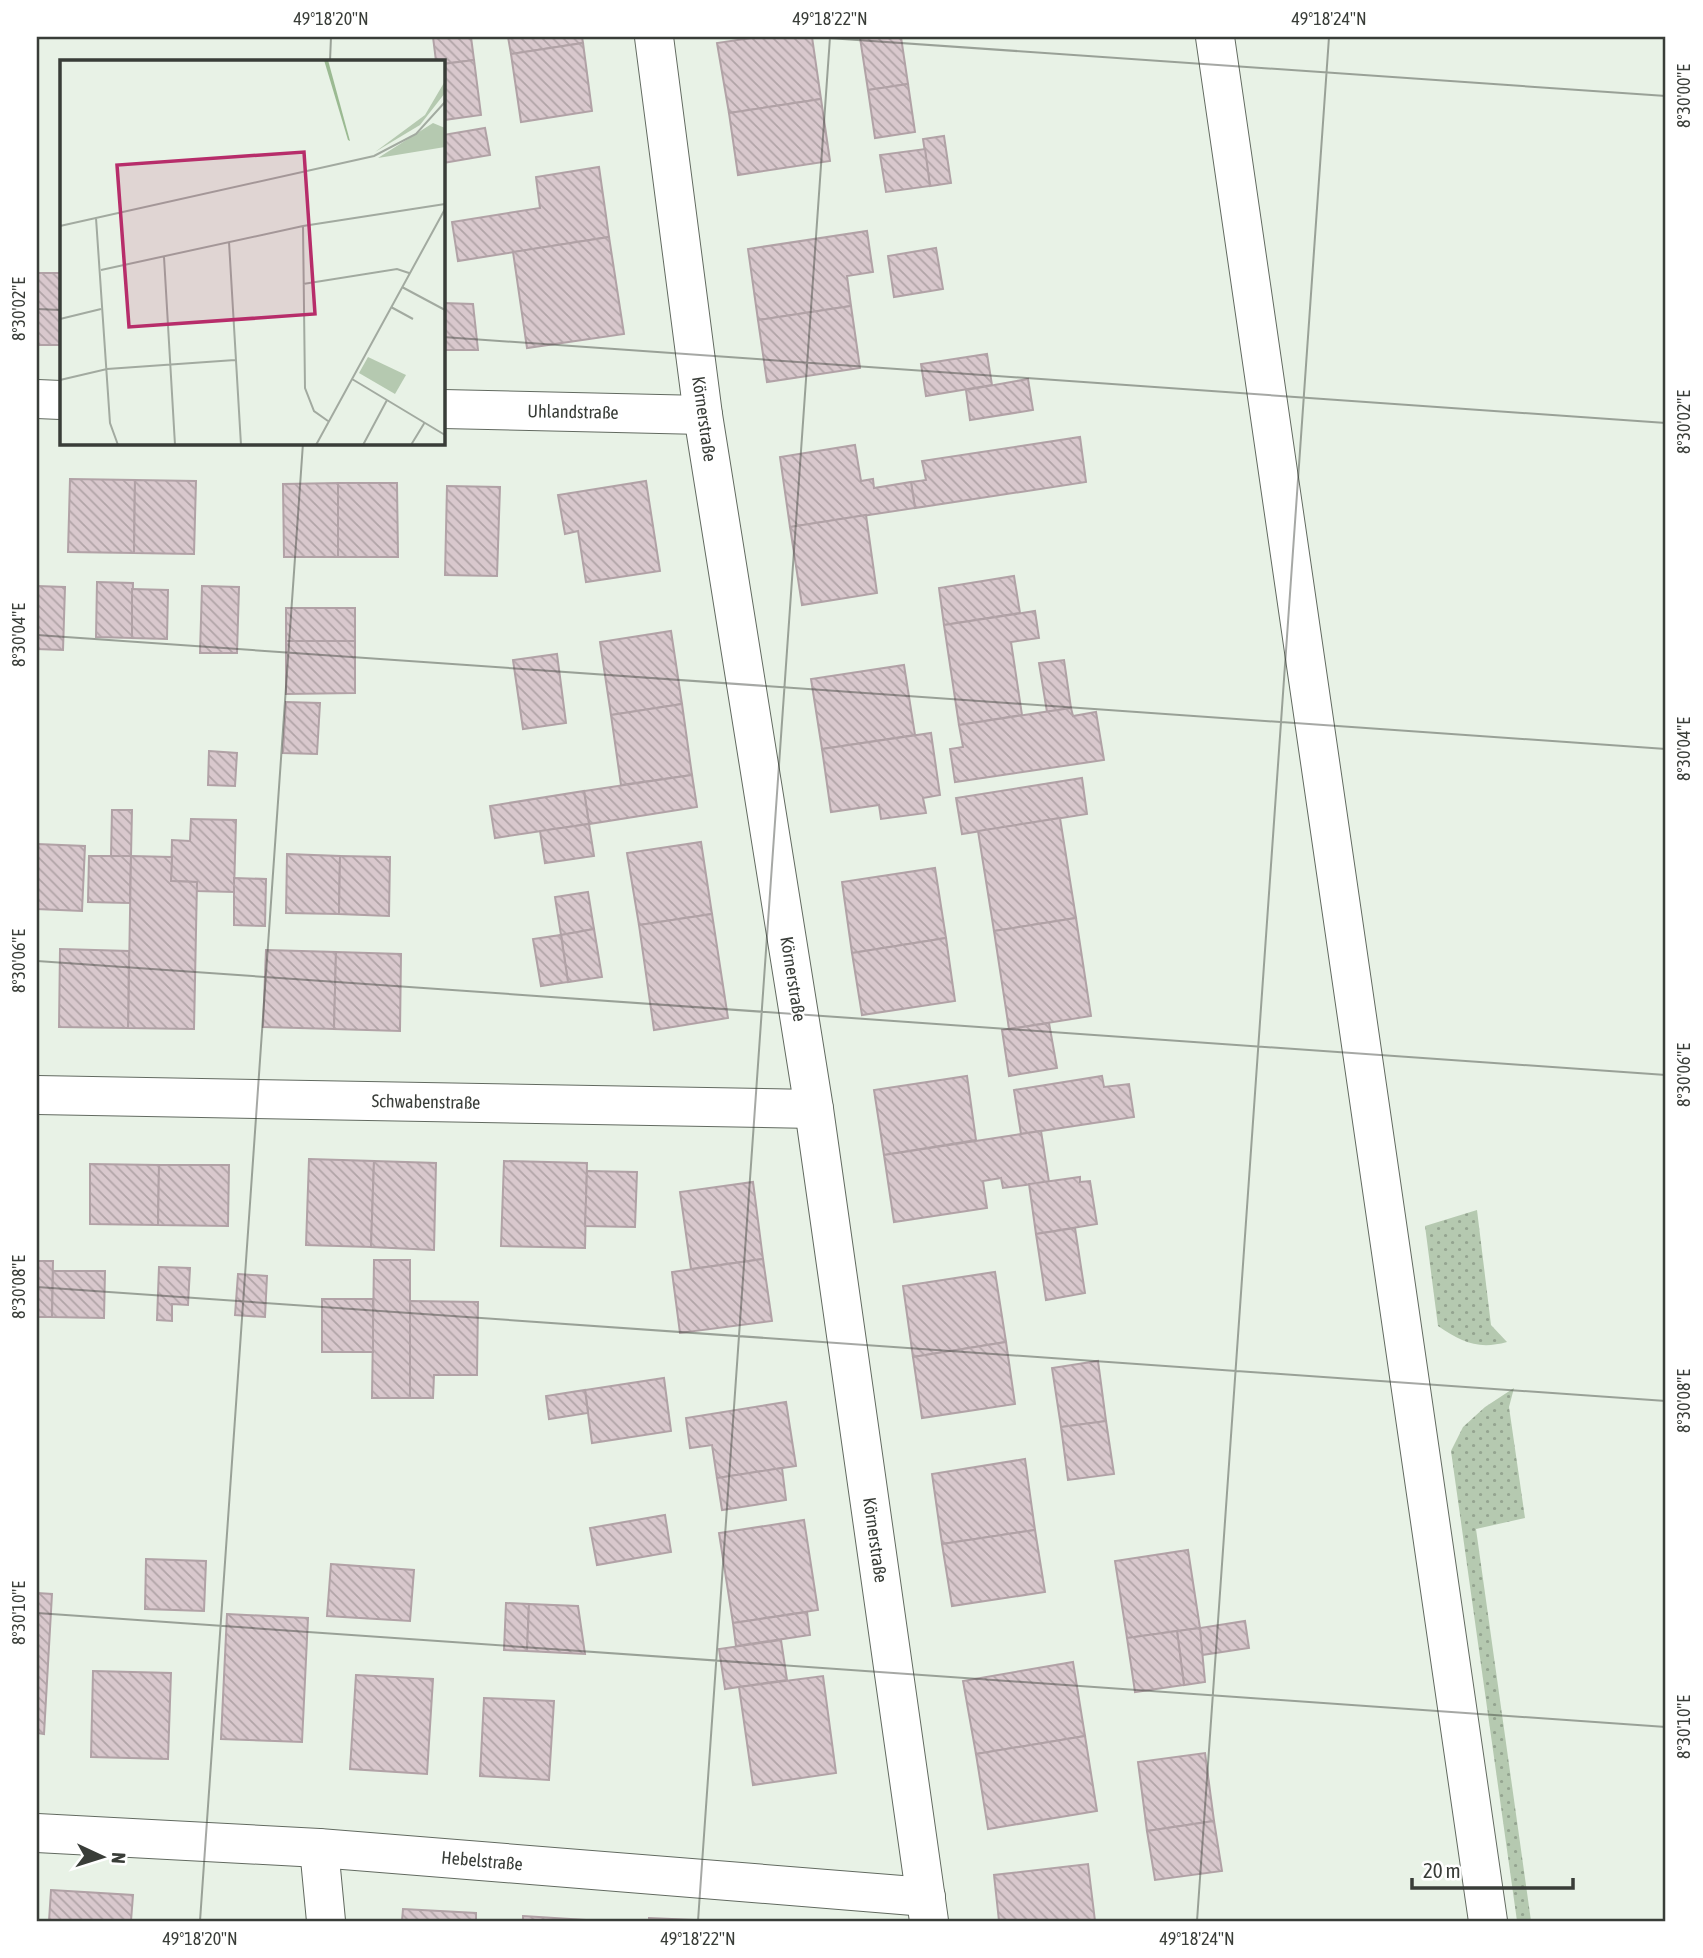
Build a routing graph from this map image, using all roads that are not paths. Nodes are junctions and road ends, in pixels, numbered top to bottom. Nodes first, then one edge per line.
1 (654, 37) edge
2 (1215, 37) edge
3 (37, 399) edge
4 (60, 400) edge
5 (444, 409) edge
6 (703, 415) junction
7 (37, 1095) edge
8 (814, 1110) junction
9 (37, 1833) edge
10 (319, 1847) junction
11 (928, 1909) edge
12 (326, 1921) edge
13 (1488, 1921) edge

1 - 6 street, Körnerstraße
2 - 13 street
3 - 4 street
5 - 6 street, Uhlandstraße
6 - 8 street, Körnerstraße
7 - 8 street, Schwabenstraße
8 - 11 street, Körnerstraße
9 - 10 street, Hebelstraße
10 - 11 street, Hebelstraße
10 - 12 street

